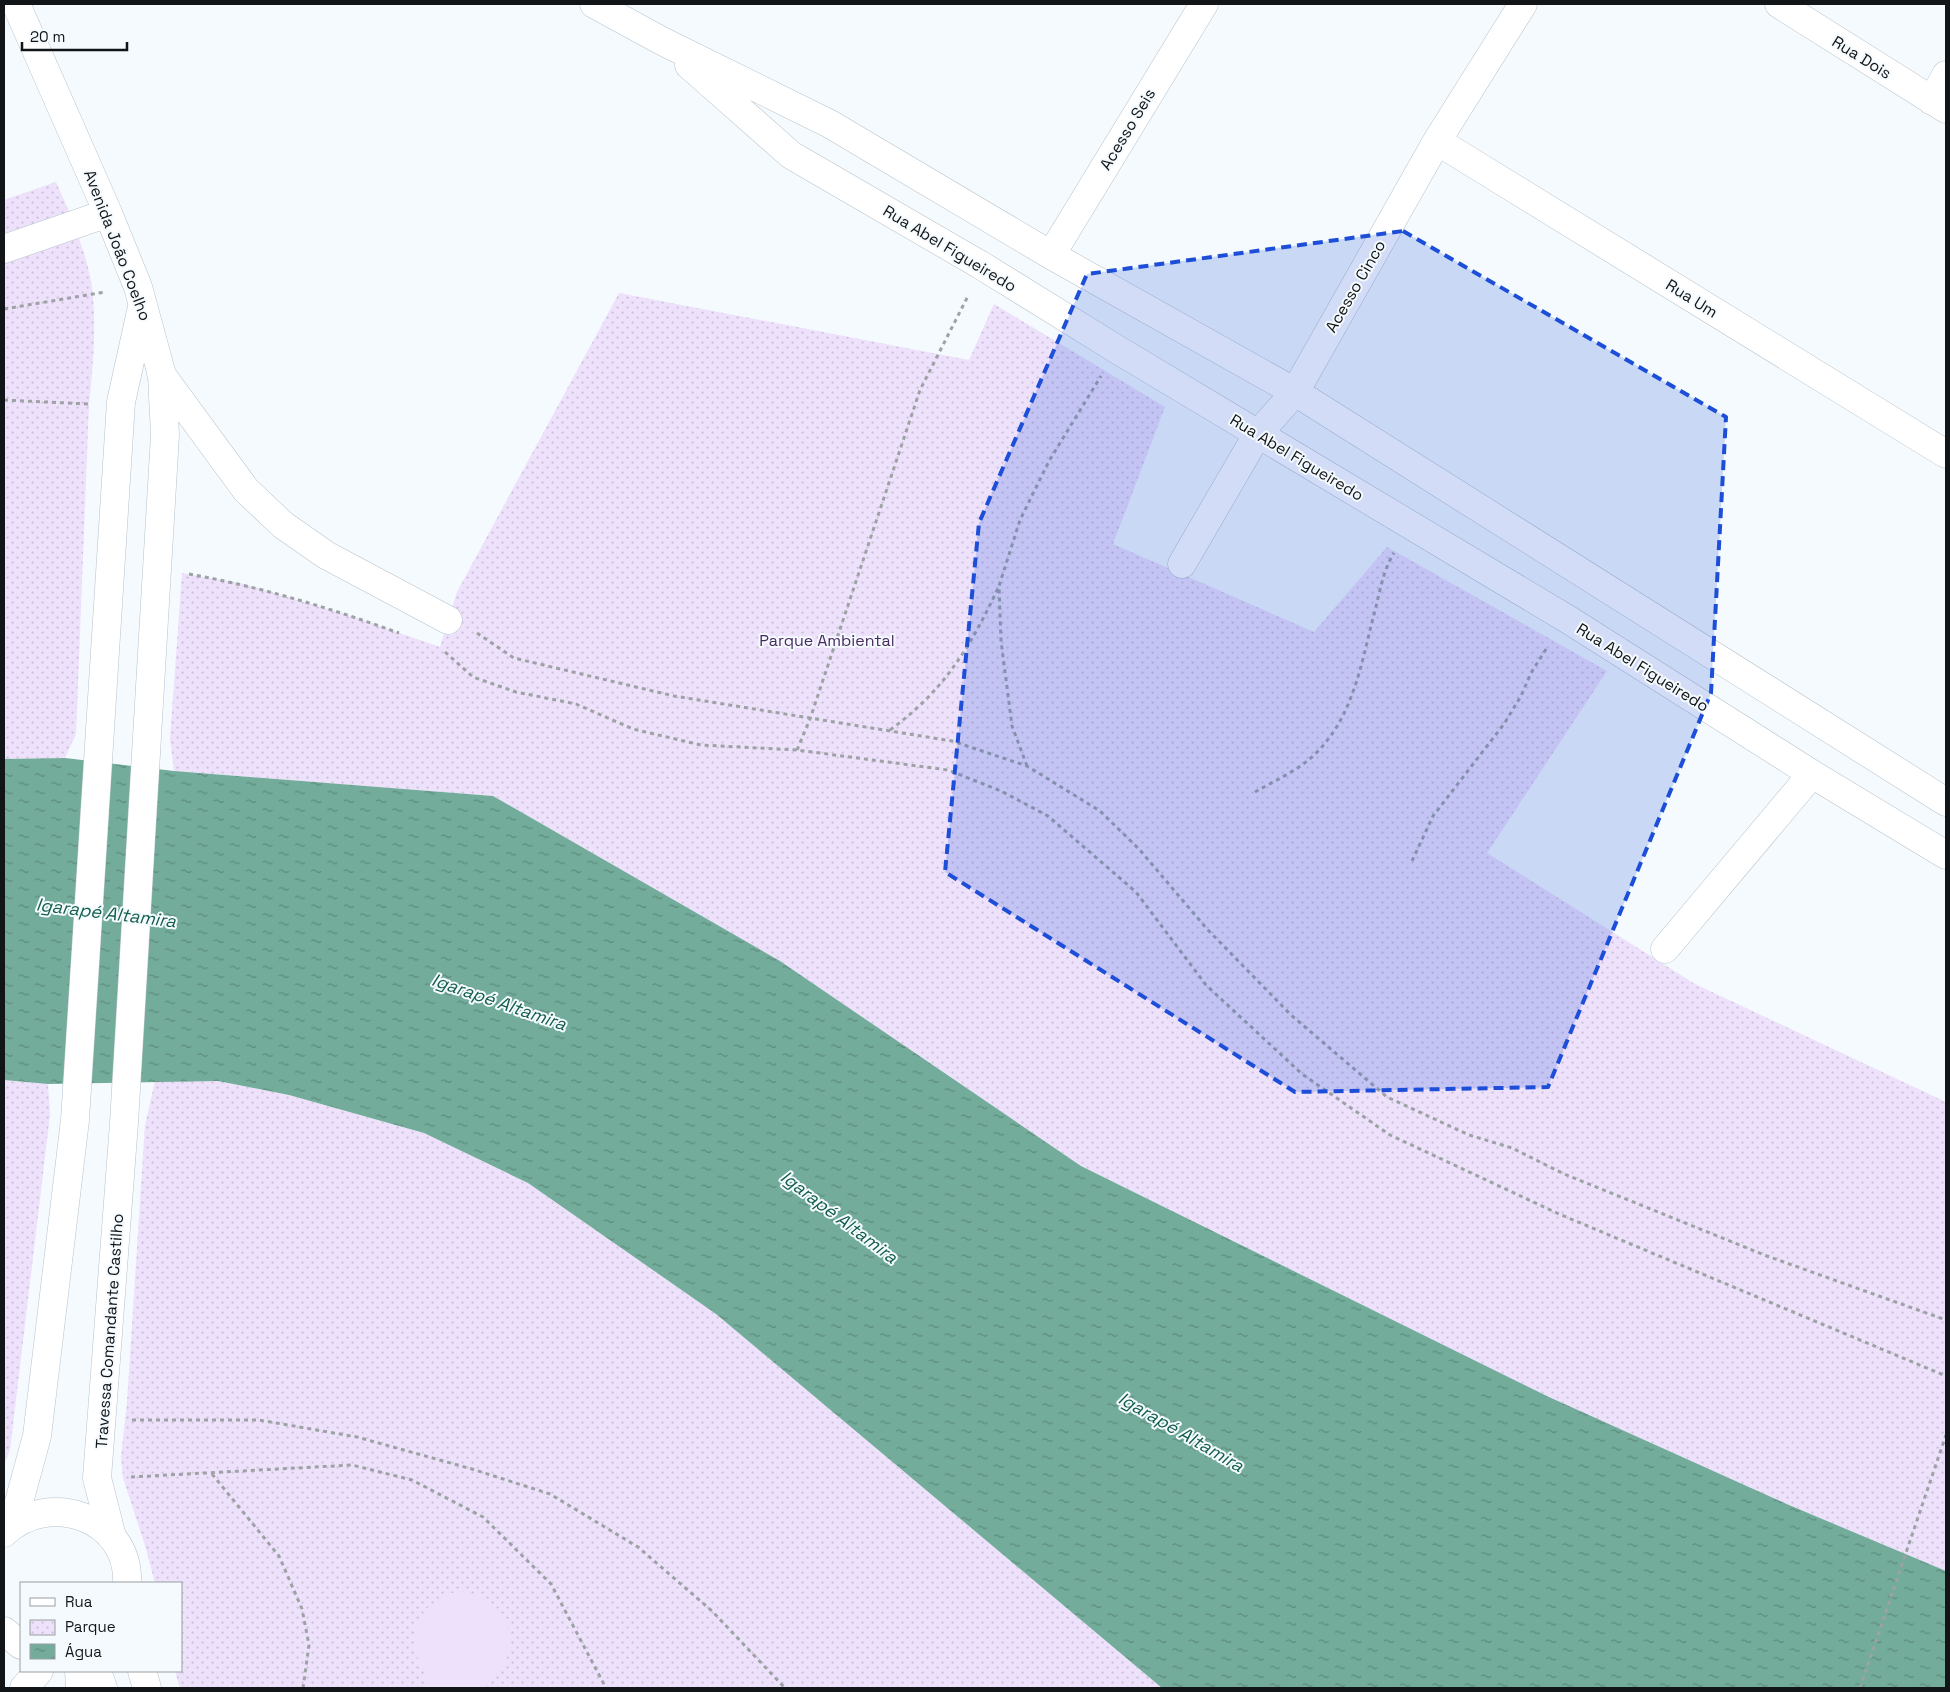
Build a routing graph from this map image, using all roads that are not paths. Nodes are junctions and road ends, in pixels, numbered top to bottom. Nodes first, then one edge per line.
1 (16, 4) edge
2 (594, 4) edge
3 (1204, 4) edge
4 (1523, 4) edge
5 (1779, 4) edge
6 (662, 41) junction
7 (1946, 74) edge
8 (1939, 105) edge
9 (1437, 141) junction
10 (108, 213) junction
11 (4, 249) edge
12 (1050, 255) junction
13 (140, 295) junction
14 (131, 354) junction
15 (162, 375) junction
16 (1295, 392) junction
17 (1258, 434) junction
18 (1946, 454) edge
19 (1182, 564) dead end
20 (448, 620) road end
21 (146, 738) joint
22 (1812, 774) junction
23 (1946, 802) edge
24 (1946, 855) edge
25 (1665, 949) dead end
26 (8, 1529) edge
27 (112, 1537) junction
28 (127, 1582) edge
29 (37, 1672) edge
30 (79, 1672) edge
31 (97, 1672) edge
32 (142, 1672) edge
33 (24, 1688) edge
34 (80, 1688) edge
35 (103, 1688) edge
36 (147, 1688) edge

1 - 10 street, Avenida João Coelho
2 - 6 street, Rua Abel Figueiredo
3 - 12 street, Acesso Seis
4 - 9 street, Acesso Cinco
5 - 8 street, Rua Dois
6 - 12 street, Rua Abel Figueiredo
6 - 17 street, Rua Abel Figueiredo
7 - 8 street
9 - 16 street, Acesso Cinco
9 - 18 street, Rua Um
10 - 11 street
10 - 13 street, Avenida João Coelho
12 - 16 street, Rua Abel Figueiredo
13 - 14 street
13 - 15 street, Avenida João Coelho
14 - 15 street
14 - 26 street
15 - 20 street
15 - 21 street, Avenida João Coelho
16 - 17 street, Acesso Cinco
16 - 23 street, Rua Abel Figueiredo
17 - 19 street, Acesso Cinco
17 - 22 street, Rua Abel Figueiredo
21 - 27 street, Travessa Comandante Castilho
22 - 24 street, Rua Abel Figueiredo
22 - 25 street
26 - 27 street
27 - 28 street
29 - 33 street
30 - 34 street
31 - 35 street
32 - 36 street

